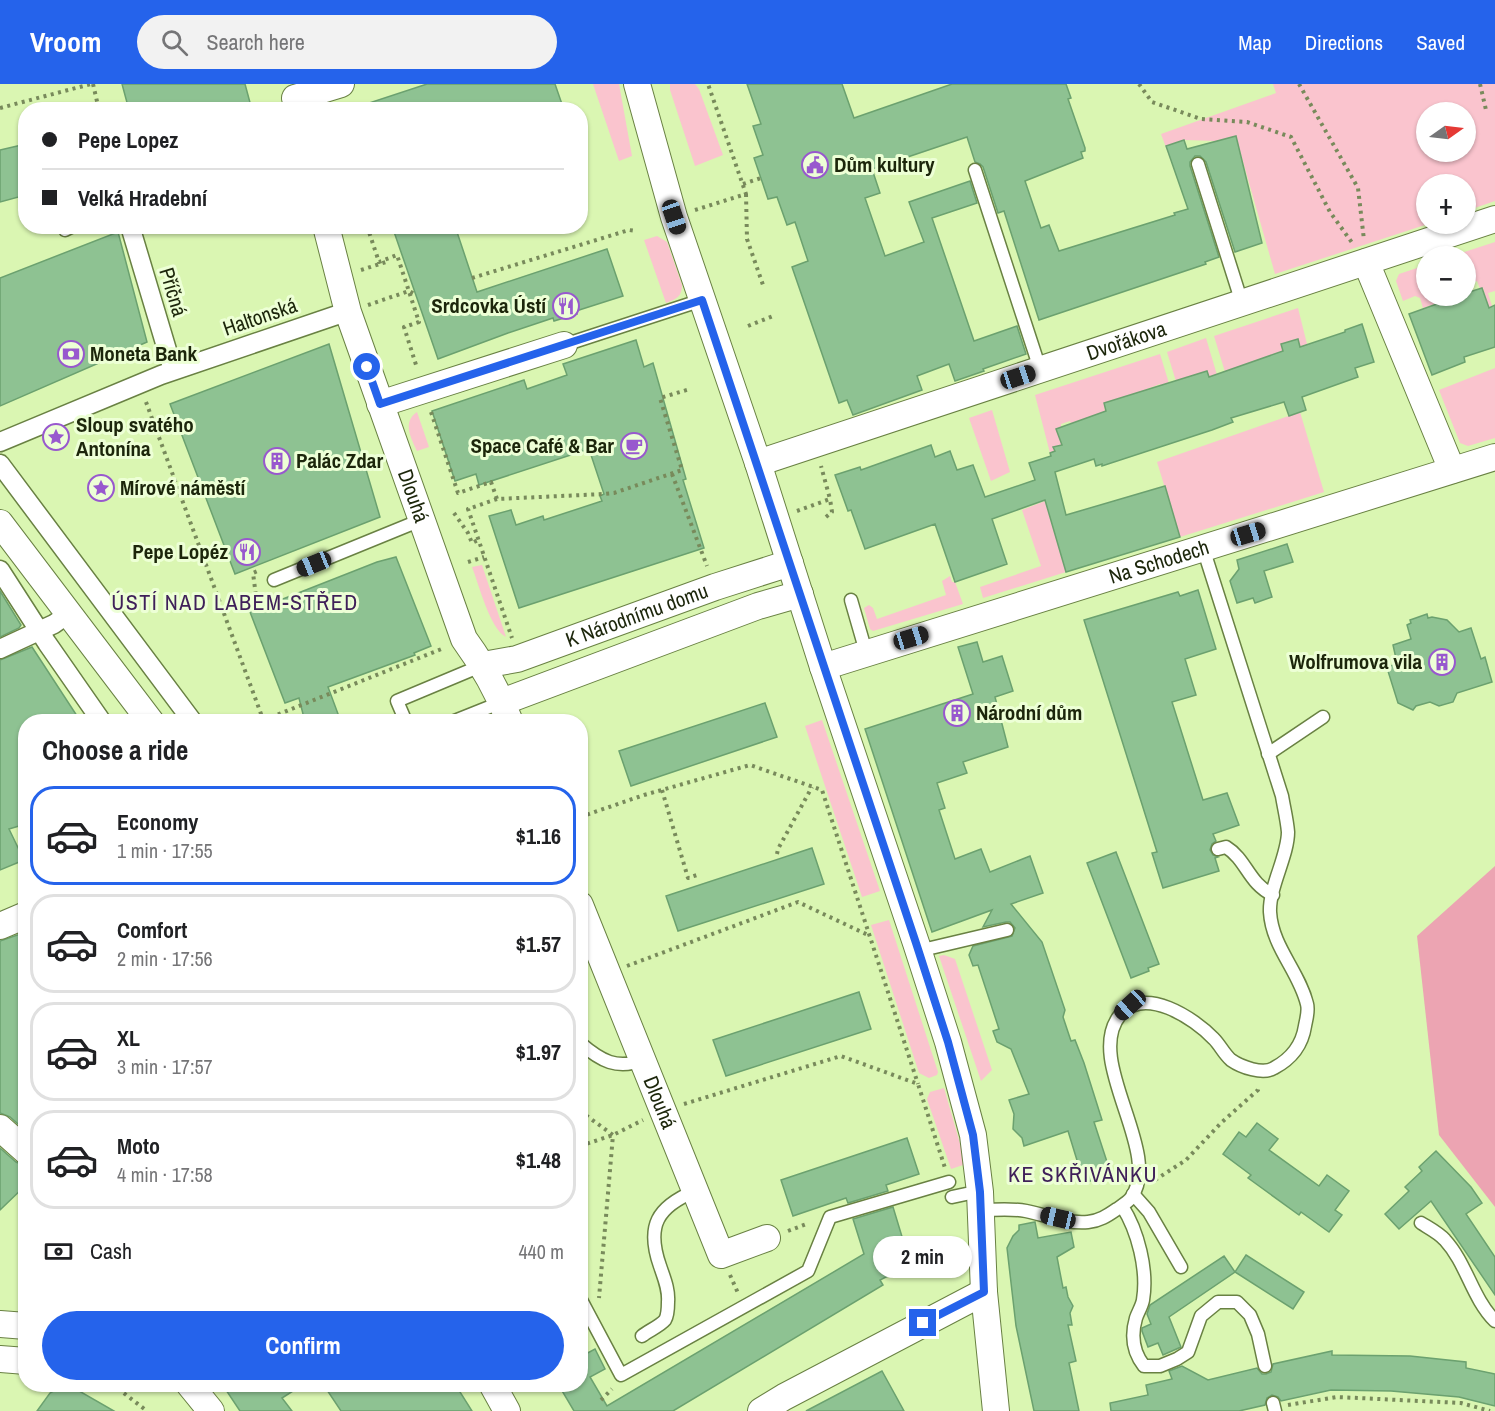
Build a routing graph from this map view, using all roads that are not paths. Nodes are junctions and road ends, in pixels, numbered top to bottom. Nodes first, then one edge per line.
1 (340, 84) edge
2 (637, 84) edge
3 (295, 97) edge
4 (1198, 164) dead end
5 (975, 170) dead end
6 (1495, 219) edge
7 (132, 234) edge
8 (328, 234) edge
9 (1366, 262) junction
10 (702, 300) junction
11 (1242, 303) junction
12 (340, 314) dead end
13 (564, 345) joint
14 (1040, 369) junction
15 (167, 373) junction
16 (380, 404) junction
17 (0, 442) edge
18 (1495, 457) edge
19 (758, 463) junction
20 (0, 464) edge
21 (1452, 470) junction
22 (421, 520) junction
23 (0, 523) edge
24 (1203, 548) junction
25 (790, 562) junction
26 (0, 570) edge
27 (274, 580) dead end
28 (800, 594) junction
29 (851, 600) dead end
30 (68, 614) junction
31 (39, 631) junction
32 (0, 648) edge
33 (866, 652) junction
34 (483, 665) junction
35 (823, 667) junction
36 (506, 712) edge
37 (96, 714) edge
38 (145, 714) edge
39 (187, 714) edge
40 (403, 714) edge
41 (1323, 717) dead end
42 (1268, 754) junction
43 (1218, 849) dead end
44 (1274, 895) junction
45 (18, 918) edge
46 (588, 925) edge
47 (0, 926) edge
48 (1007, 930) dead end
49 (918, 951) junction
50 (588, 1048) edge
51 (644, 1060) junction
52 (0, 1128) edge
53 (18, 1144) edge
54 (949, 1182) road end
55 (695, 1191) junction
56 (1133, 1194) junction
57 (951, 1197) dead end
58 (973, 1202) junction
59 (1122, 1206) junction
60 (1421, 1223) dead end
61 (767, 1238) road end
62 (1181, 1267) dead end
63 (984, 1292) junction
64 (588, 1313) edge
65 (1495, 1321) edge
66 (0, 1324) edge
67 (18, 1325) edge
68 (642, 1336) dead end
69 (0, 1359) edge
70 (18, 1360) edge
71 (1265, 1366) dead end
72 (196, 1392) edge
73 (496, 1392) edge
74 (788, 1404) edge
75 (211, 1411) edge
76 (507, 1411) edge
77 (761, 1411) edge
78 (996, 1411) edge

1 - 3 street
2 - 10 street
4 - 11 lane
5 - 14 lane
6 - 9 street, Dvořákova
7 - 15 street, Příčná
8 - 16 street, Dlouhá
9 - 11 street, Dvořákova
9 - 21 street
10 - 13 lane
10 - 19 street
11 - 14 street, Dvořákova
12 - 15 street, Haltonská
13 - 16 street
14 - 19 street, Dvořákova
15 - 17 street
16 - 22 street, Dlouhá
18 - 21 street, Na Schodech
19 - 25 street
20 - 39 street
21 - 24 street, Na Schodech
22 - 27 lane
22 - 34 street, Dlouhá
23 - 30 street
24 - 33 street, Na Schodech
24 - 42 lane
25 - 28 street
25 - 34 street, K Národnímu domu
26 - 31 street
28 - 35 street
28 - 36 street, K Národnímu domu
29 - 33 lane
30 - 31 street
30 - 38 street
31 - 32 street
31 - 37 street
33 - 35 street, Na Schodech
34 - 36 street, Dlouhá
34 - 40 lane
35 - 49 street
41 - 42 lane
42 - 44 lane
43 - 44 lane
44 - 56 lane
45 - 47 street
46 - 51 street, Dlouhá
48 - 49 lane
49 - 58 street
50 - 51 lane
51 - 55 street, Dlouhá
52 - 53 street
54 - 64 lane
55 - 61 street, Dlouhá
55 - 68 lane
56 - 59 lane
56 - 62 lane
57 - 58 lane
58 - 59 lane
58 - 63 street
59 - 71 lane
60 - 65 lane
63 - 74 street
63 - 78 street
66 - 67 street
69 - 70 street
72 - 75 street
73 - 76 street
74 - 77 street

